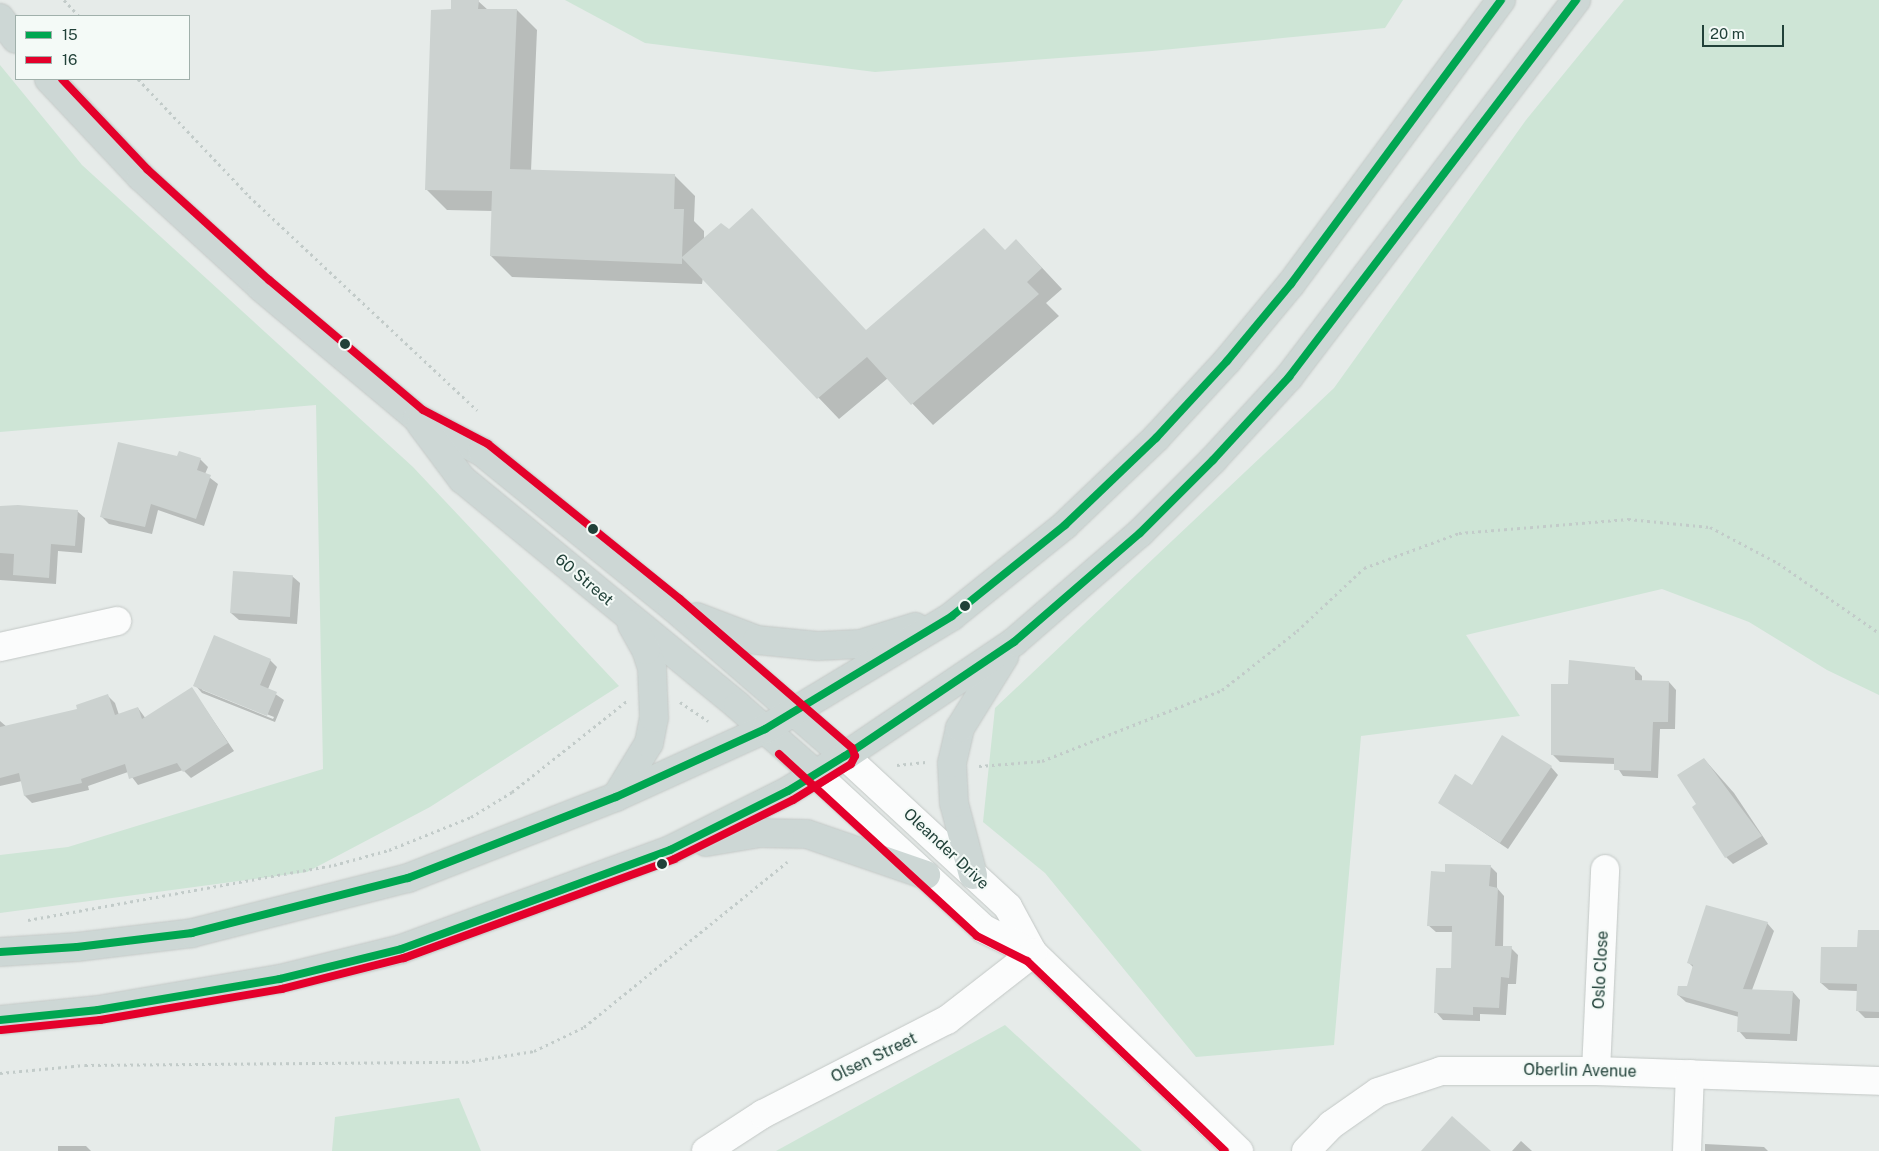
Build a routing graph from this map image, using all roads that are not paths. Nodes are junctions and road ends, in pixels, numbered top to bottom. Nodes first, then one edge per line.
1 (1501, 0) edge
2 (1576, 0) edge
3 (0, 18) edge
4 (15, 38) edge
5 (50, 80) edge
6 (417, 418) junction
7 (673, 607) junction
8 (626, 615) junction
9 (952, 616) junction
10 (117, 620) dead end
11 (1014, 642) junction
12 (0, 647) edge
13 (795, 713) junction
14 (765, 729) junction
15 (845, 756) junction
16 (816, 774) junction
17 (616, 797) junction
18 (670, 850) junction
19 (1606, 869) dead end
20 (926, 875) junction
21 (973, 875) junction
22 (0, 952) edge
23 (1033, 953) junction
24 (0, 1020) edge
25 (1596, 1071) junction
26 (1690, 1074) junction
27 (1879, 1082) edge
28 (706, 1151) edge
29 (1239, 1151) edge
30 (1306, 1151) edge
31 (1687, 1151) edge

1 - 9 main road
2 - 11 main road
3 - 4 main road
5 - 6 main road, 60 Street
6 - 7 main road, 60 Street
6 - 8 main road, 60 Street
7 - 9 main road
7 - 13 main road, 60 Street
8 - 14 main road, 60 Street
8 - 17 main road
9 - 13 main road
10 - 12 street
11 - 15 main road
11 - 21 main road
13 - 14 main road
13 - 15 main road, 60 Street
14 - 16 main road, 60 Street
14 - 17 main road
15 - 16 main road
15 - 21 street, Oleander Drive
16 - 18 main road
16 - 20 street, Oleander Drive
17 - 22 main road
18 - 20 main road
18 - 24 main road
19 - 25 street, Oslo Close
20 - 23 street, Oleander Drive
21 - 23 street, Oleander Drive
23 - 28 street, Olsen Street
23 - 29 street, Oleander Drive
25 - 26 street, Oberlin Avenue
25 - 30 street, Oberlin Avenue
26 - 27 street, Oberlin Avenue
26 - 31 street

